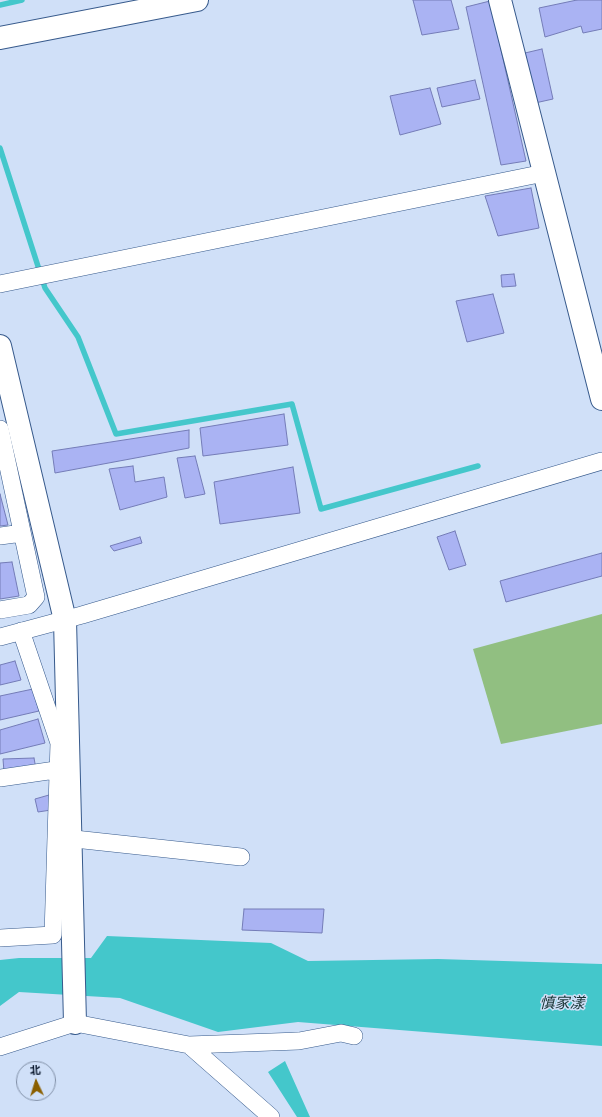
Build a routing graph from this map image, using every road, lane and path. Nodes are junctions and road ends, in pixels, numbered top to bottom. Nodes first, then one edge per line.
1 (198, 0) edge
2 (500, 0) edge
3 (0, 38) edge
4 (544, 173) junction
5 (0, 284) edge
6 (0, 346) edge
7 (602, 399) edge
8 (0, 429) edge
9 (602, 461) edge
10 (4, 466) edge
11 (22, 533) junction
12 (0, 536) edge
13 (0, 610) edge
14 (65, 620) junction
15 (21, 631) junction
16 (0, 637) edge
17 (64, 769) junction
18 (0, 778) edge
19 (63, 838) junction
20 (241, 857) dead end
21 (0, 938) edge
22 (75, 1023) junction
23 (354, 1036) dead end
24 (189, 1045) junction
25 (0, 1047) edge
26 (271, 1117) edge

1 - 3 street
2 - 4 street
4 - 5 street
4 - 7 street
6 - 14 street
8 - 10 street
9 - 14 street
10 - 11 street
11 - 12 street
11 - 13 street
14 - 15 street
14 - 17 street
15 - 16 street
15 - 17 street
17 - 18 street
17 - 19 street
19 - 20 street
19 - 21 street
19 - 22 street
22 - 24 street
22 - 25 street
23 - 24 street
24 - 26 street

